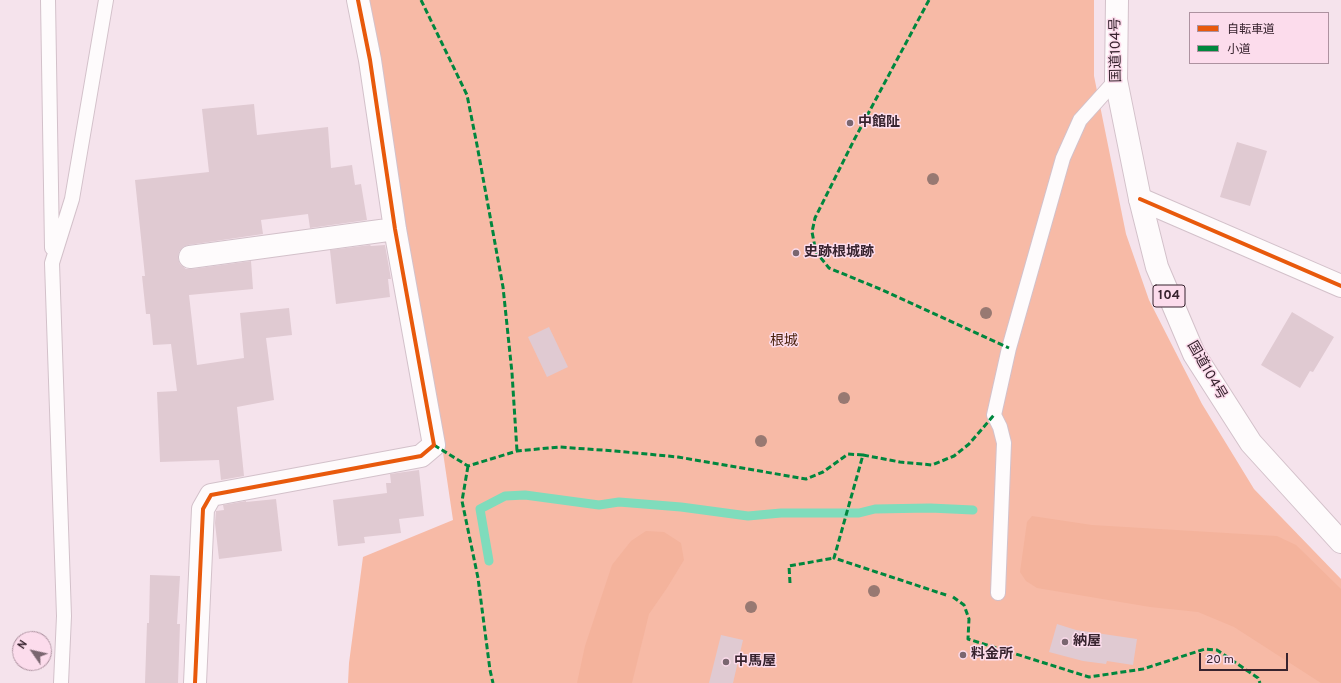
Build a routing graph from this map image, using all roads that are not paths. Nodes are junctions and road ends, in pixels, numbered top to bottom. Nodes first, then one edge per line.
1 (48, 0) edge
2 (106, 0) edge
3 (358, 0) edge
4 (1117, 0) edge
5 (1116, 80) junction
6 (1140, 199) junction
7 (395, 229) junction
8 (190, 257) dead end
9 (52, 263) junction
10 (1341, 286) edge
11 (1341, 542) edge
12 (998, 593) dead end
13 (61, 683) edge
14 (195, 683) edge

1 - 9 lane
2 - 9 lane
3 - 7 main road
4 - 5 main road, 国道104号 / 104
5 - 6 main road, 国道104号 / 104
5 - 12 lane
6 - 10 main road
6 - 11 main road, 国道104号 / 104
7 - 8 main road
7 - 14 main road
9 - 13 lane

